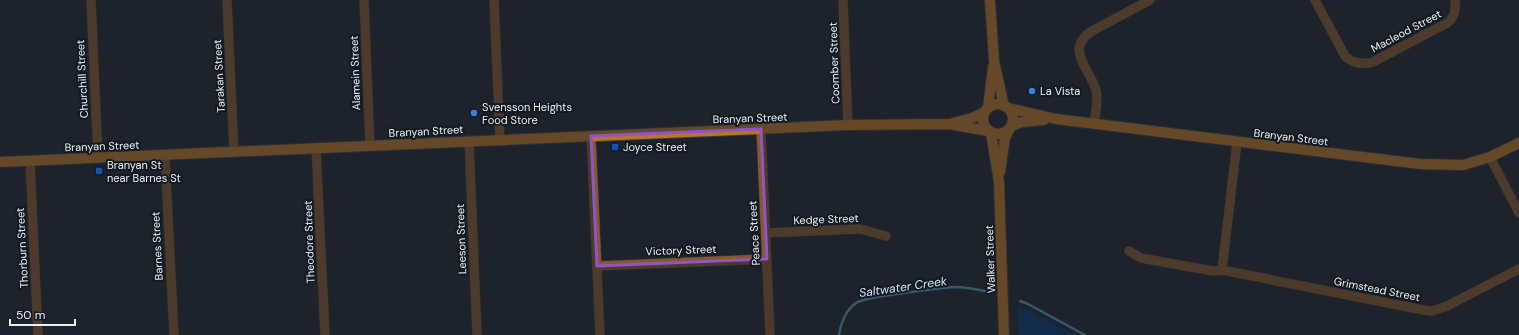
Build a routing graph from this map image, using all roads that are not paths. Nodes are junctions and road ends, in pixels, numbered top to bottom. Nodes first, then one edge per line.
1 (91, 0) edge
2 (227, 0) edge
3 (364, 0) edge
4 (494, 0) edge
5 (843, 0) edge
6 (990, 0) edge
7 (1150, 0) edge
8 (1315, 0) edge
9 (1455, 0) edge
10 (994, 61) junction
11 (1006, 107) junction
12 (986, 110) junction
13 (1056, 119) junction
14 (949, 124) junction
15 (1094, 124) junction
16 (848, 125) junction
17 (1010, 128) junction
18 (761, 129) junction
19 (989, 132) junction
20 (590, 136) junction
21 (500, 140) junction
22 (468, 141) junction
23 (1237, 142) junction
24 (1519, 143) edge
25 (370, 146) junction
26 (316, 148) junction
27 (234, 152) junction
28 (164, 155) junction
29 (1490, 157) junction
30 (98, 158) junction
31 (30, 161) junction
32 (0, 162) edge
33 (999, 182) junction
34 (1519, 213) edge
35 (766, 233) junction
36 (886, 236) dead end
37 (1129, 251) dead end
38 (767, 259) junction
39 (597, 266) junction
40 (1519, 269) edge
41 (1222, 270) junction
42 (38, 335) edge
43 (174, 335) edge
44 (325, 335) edge
45 (476, 335) edge
46 (600, 335) edge
47 (770, 335) edge
48 (1004, 335) edge

1 - 30 street, Churchill Street
2 - 27 street, Tarakan Street
3 - 25 street, Alamein Street
4 - 21 street
5 - 16 street, Coomber Street
6 - 10 street
7 - 15 street
8 - 9 street, Macleod Street
10 - 11 street
10 - 12 street
11 - 12 street
11 - 13 street, Branyan Street
11 - 17 street
12 - 14 street, Branyan Street
12 - 19 street
13 - 15 street, Branyan Street
13 - 17 street, Branyan Street
14 - 16 street, Branyan Street
14 - 19 street, Branyan Street
15 - 23 street, Branyan Street
16 - 18 street, Branyan Street
17 - 19 street
17 - 33 street, Walker Street
18 - 20 street, Branyan Street
18 - 35 street, Peace Street
19 - 33 street, Walker Street
20 - 21 street, Branyan Street
20 - 39 street
21 - 22 street, Branyan Street
22 - 25 street, Branyan Street
22 - 45 street, Leeson Street
23 - 29 street, Branyan Street
23 - 41 street
24 - 29 street, Branyan Street
25 - 26 street, Branyan Street
26 - 27 street, Branyan Street
26 - 44 street, Theodore Street
27 - 28 street, Branyan Street
28 - 30 street, Branyan Street
28 - 43 street, Barnes Street
29 - 34 street
30 - 31 street, Branyan Street
31 - 32 street, Branyan Street
31 - 42 street, Thorburn Street
33 - 48 street, Walker Street
35 - 36 street, Kedge Street
35 - 38 street, Peace Street
37 - 41 street, Grimstead Street
38 - 39 street, Victory Street
38 - 47 street, Peace Street
39 - 46 street
40 - 41 street, Grimstead Street

